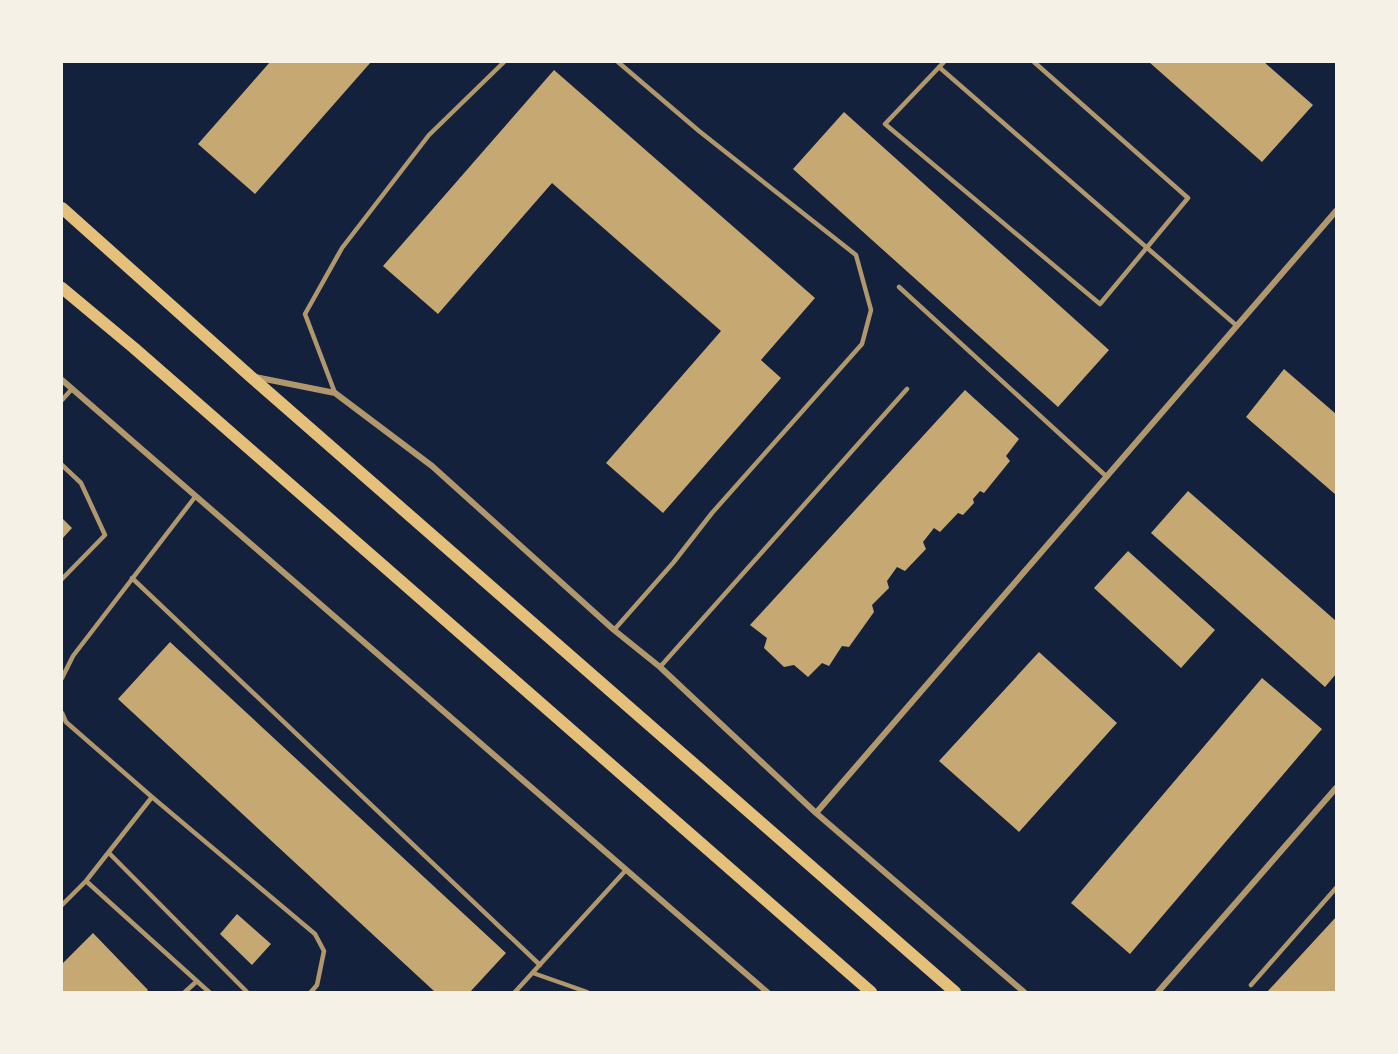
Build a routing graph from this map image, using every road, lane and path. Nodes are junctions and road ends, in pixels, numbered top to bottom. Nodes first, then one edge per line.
1 (504, 62) edge
2 (618, 62) edge
3 (944, 62) edge
4 (1034, 62) edge
5 (939, 67) junction
6 (62, 208) edge
7 (1336, 211) edge
8 (1146, 248) junction
9 (899, 287) dead end
10 (62, 288) edge
11 (1237, 326) junction
12 (250, 376) junction
13 (62, 380) edge
14 (907, 389) dead end
15 (71, 390) junction
16 (335, 393) junction
17 (62, 400) edge
18 (62, 465) edge
19 (1107, 477) junction
20 (195, 497) junction
21 (132, 578) junction
22 (62, 579) edge
23 (614, 630) junction
24 (660, 667) junction
25 (62, 678) edge
26 (62, 713) edge
27 (1336, 788) edge
28 (152, 798) junction
29 (816, 813) junction
30 (109, 853) junction
31 (626, 870) junction
32 (86, 881) junction
33 (1336, 888) edge
34 (62, 905) edge
35 (540, 965) junction
36 (533, 973) junction
37 (197, 981) junction
38 (1251, 985) dead end
39 (185, 993) edge
40 (209, 993) edge
41 (247, 993) edge
42 (311, 993) edge
43 (515, 993) edge
44 (587, 993) edge
45 (767, 993) edge
46 (870, 993) edge
47 (955, 993) edge
48 (1023, 993) edge
49 (1158, 993) edge

1 - 16 lane
2 - 23 lane
3 - 5 lane
4 - 8 lane
5 - 8 lane
5 - 8 lane
6 - 12 main road
7 - 11 street
8 - 11 lane
9 - 19 lane
10 - 46 main road
11 - 19 street
12 - 16 street
12 - 47 main road
13 - 15 street
14 - 24 lane
15 - 17 lane
15 - 20 street
16 - 23 street
18 - 22 lane
19 - 29 street
20 - 21 lane
20 - 31 street
21 - 25 lane
21 - 35 lane
23 - 24 street
24 - 29 street
26 - 28 lane
27 - 49 street
28 - 30 lane
28 - 42 lane
29 - 48 street
30 - 32 lane
30 - 41 lane
31 - 35 lane
31 - 45 street
32 - 34 lane
32 - 37 lane
33 - 38 lane
35 - 36 lane
36 - 43 lane
36 - 44 lane
37 - 39 lane
37 - 40 lane

